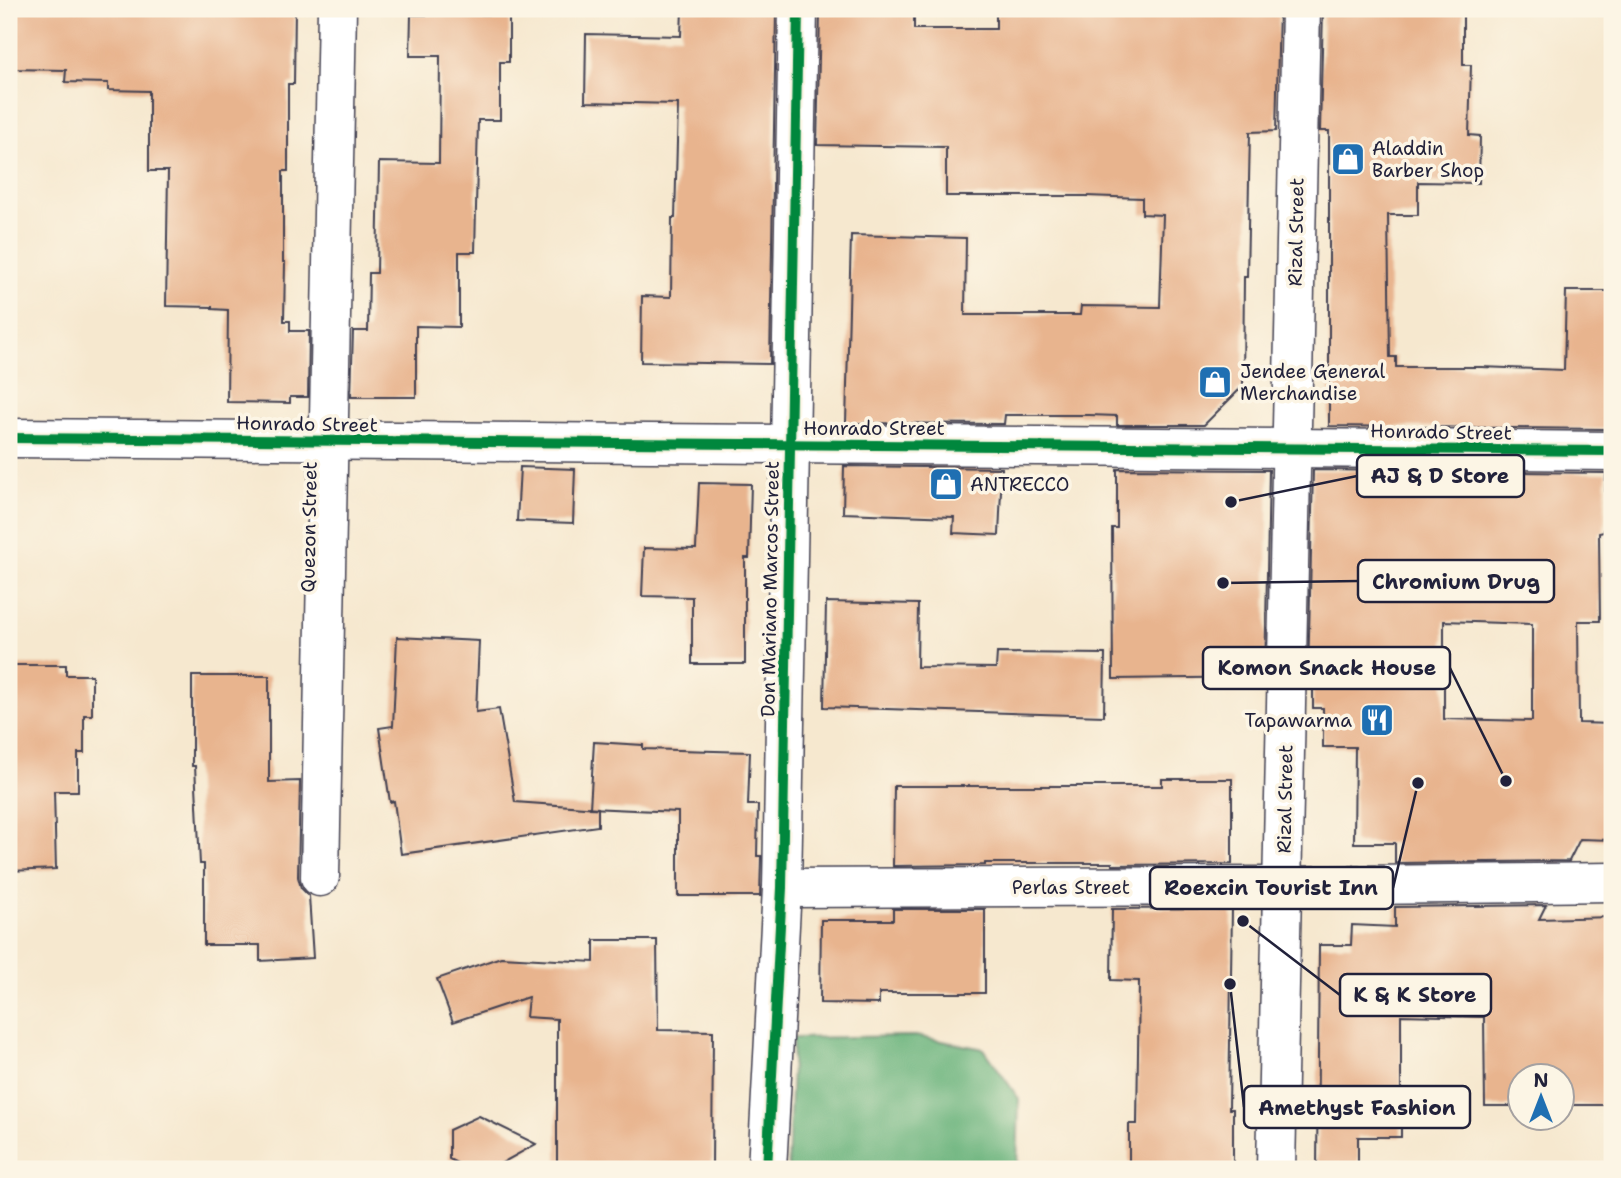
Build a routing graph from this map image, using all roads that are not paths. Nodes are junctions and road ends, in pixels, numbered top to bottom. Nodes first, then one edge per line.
1 (337, 9) edge
2 (798, 9) edge
3 (1301, 9) edge
4 (9, 438) edge
5 (328, 441) junction
6 (790, 445) junction
7 (1291, 448) junction
8 (1612, 451) edge
9 (320, 877) dead end
10 (1612, 882) edge
11 (1283, 886) junction
12 (782, 888) junction
13 (767, 1169) edge
14 (1276, 1169) edge

1 - 5 street, Quezon Street
2 - 6 street, Don Mariano Marcos Street
3 - 7 street, Rizal Street
4 - 5 street, Honrado Street
5 - 6 street, Honrado Street
5 - 9 street, Quezon Street
6 - 7 street, Honrado Street
6 - 12 street, Don Mariano Marcos Street
7 - 8 street, Honrado Street
7 - 11 street, Rizal Street
10 - 11 street, Perlas Street
11 - 12 street, Perlas Street
11 - 14 street, Rizal Street
12 - 13 street, Don Mariano Marcos Street

